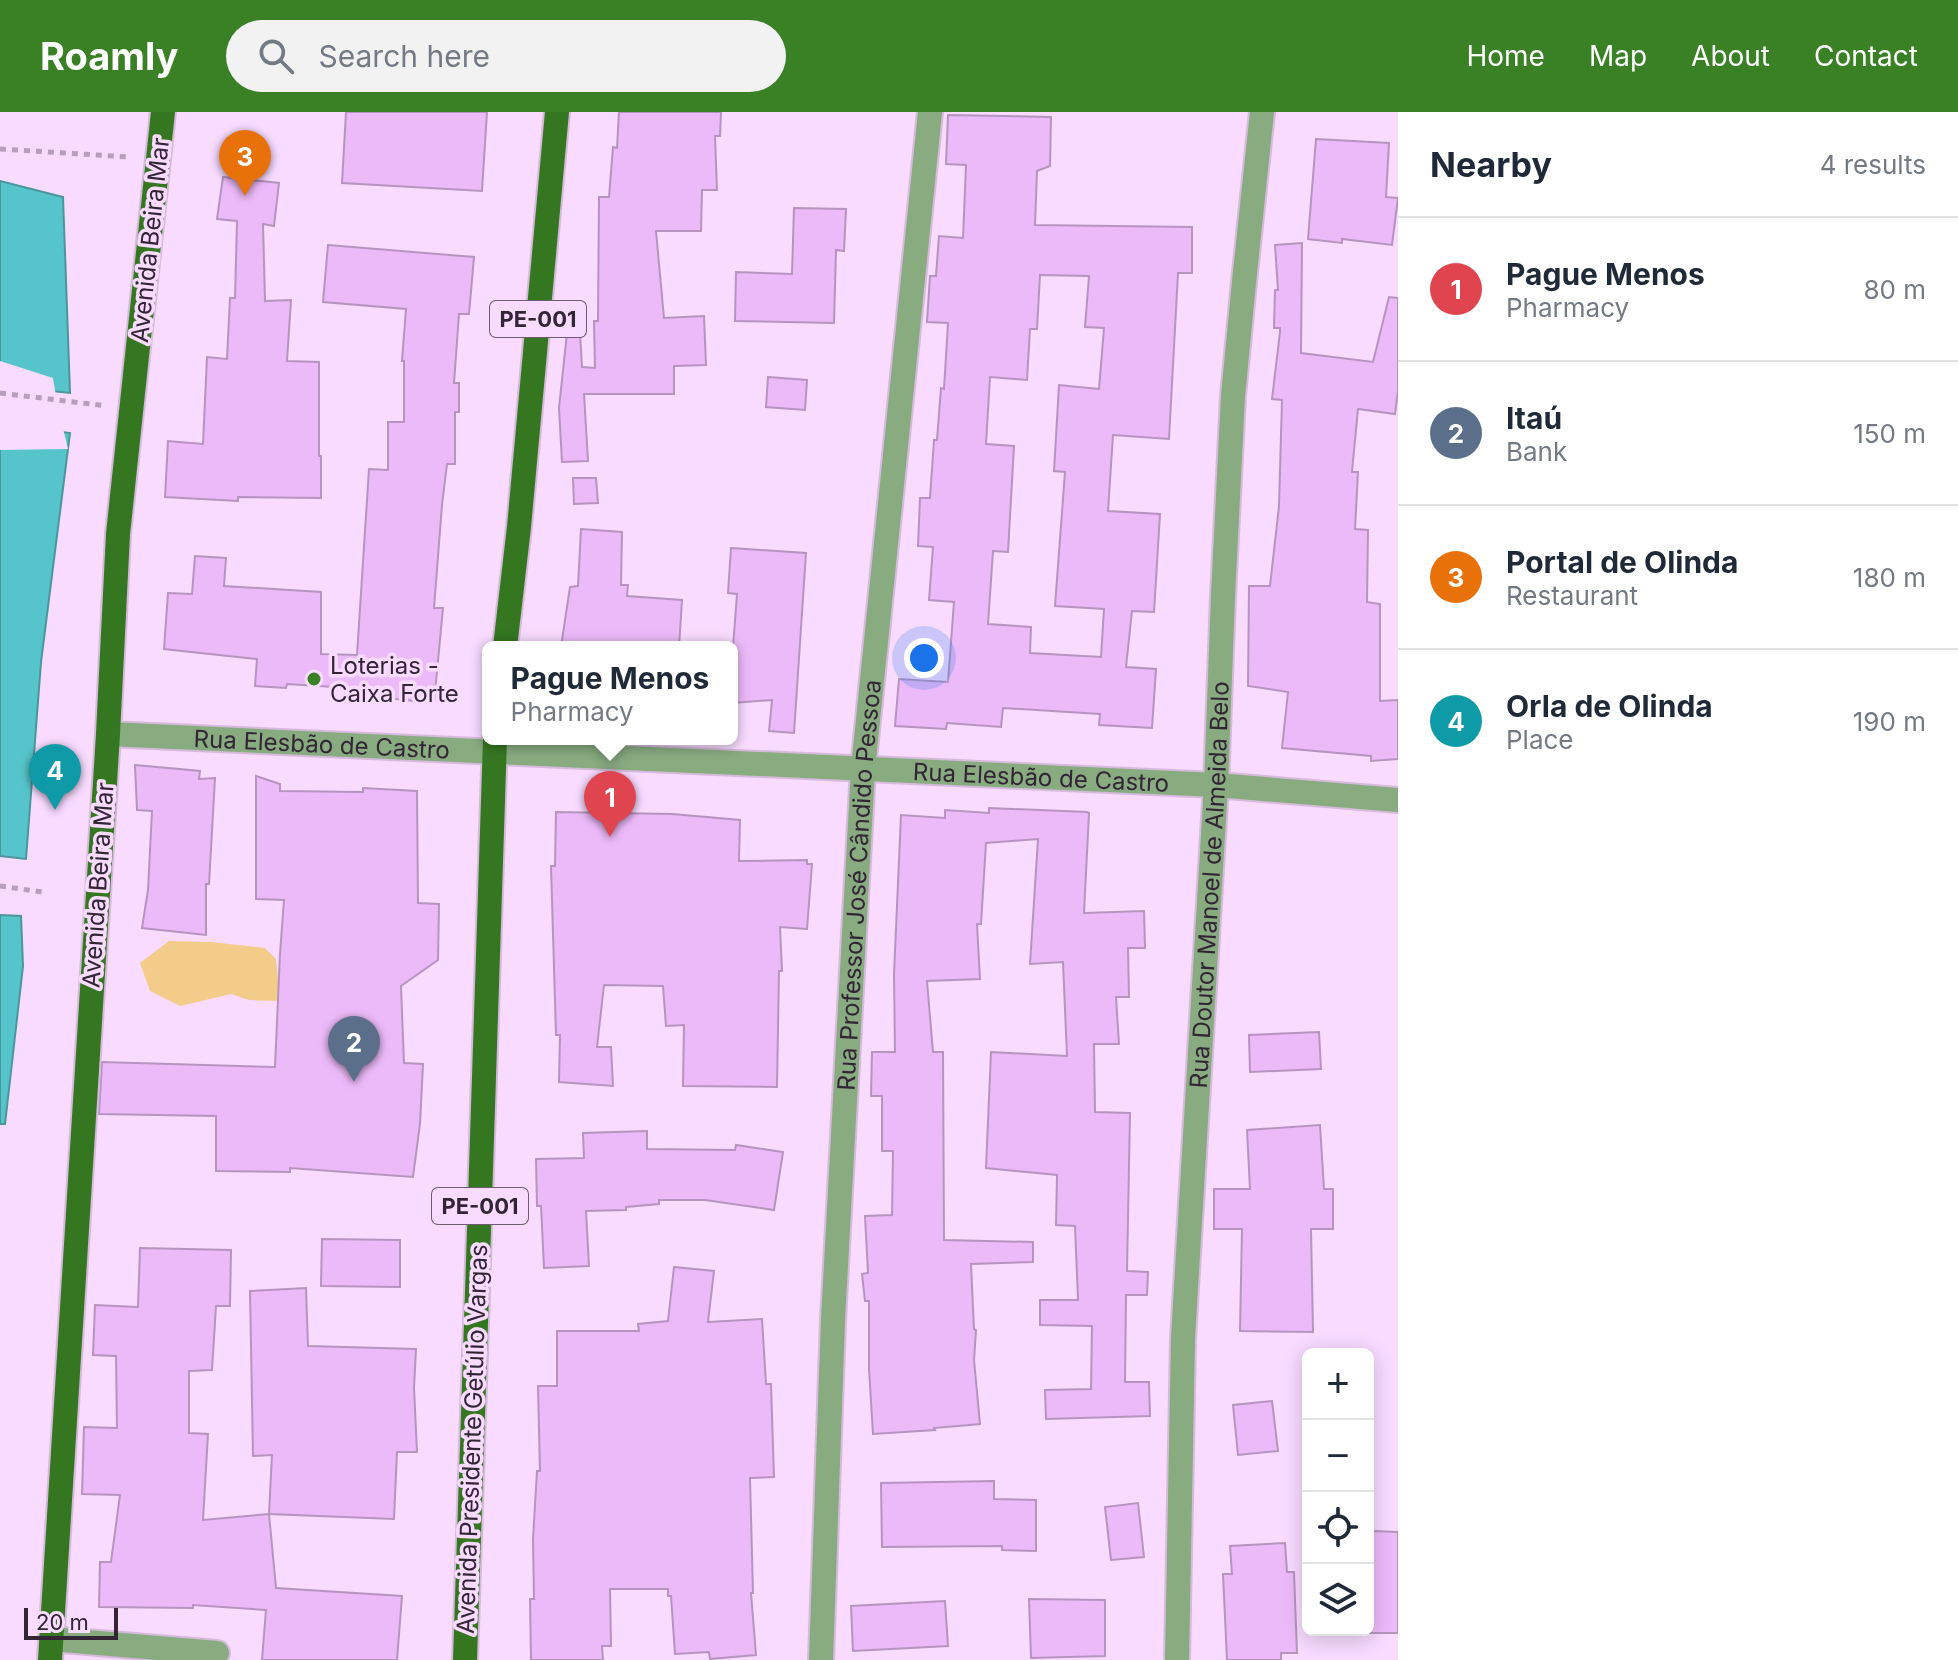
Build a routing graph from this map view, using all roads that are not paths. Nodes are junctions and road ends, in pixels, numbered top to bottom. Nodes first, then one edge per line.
1 (163, 112) edge
2 (557, 112) edge
3 (930, 112) edge
4 (1262, 112) edge
5 (506, 641) edge
6 (108, 734) junction
7 (482, 745) edge
8 (494, 745) edge
9 (863, 769) junction
10 (1216, 785) junction
11 (1398, 800) edge
12 (50, 1650) edge
13 (217, 1653) dead end
14 (465, 1660) edge
15 (821, 1660) edge
16 (1177, 1660) edge

1 - 6 main road, Avenida Beira Mar
2 - 5 main road, PE-001
3 - 9 street, Rua Professor José Cândido Pessoa
4 - 10 street, Rua Doutor Manoel de Almeida Belo
6 - 7 street, Rua Elesbão de Castro
6 - 12 main road, Avenida Beira Mar
8 - 9 street, Rua Elesbão de Castro
8 - 14 main road, Avenida Presidente Getúlio Vargas / PE-001
9 - 10 street, Rua Elesbão de Castro
9 - 15 street, Rua Professor José Cândido Pessoa
10 - 11 street, Rua Elesbão de Castro
10 - 16 street, Rua Doutor Manoel de Almeida Belo
12 - 13 street

